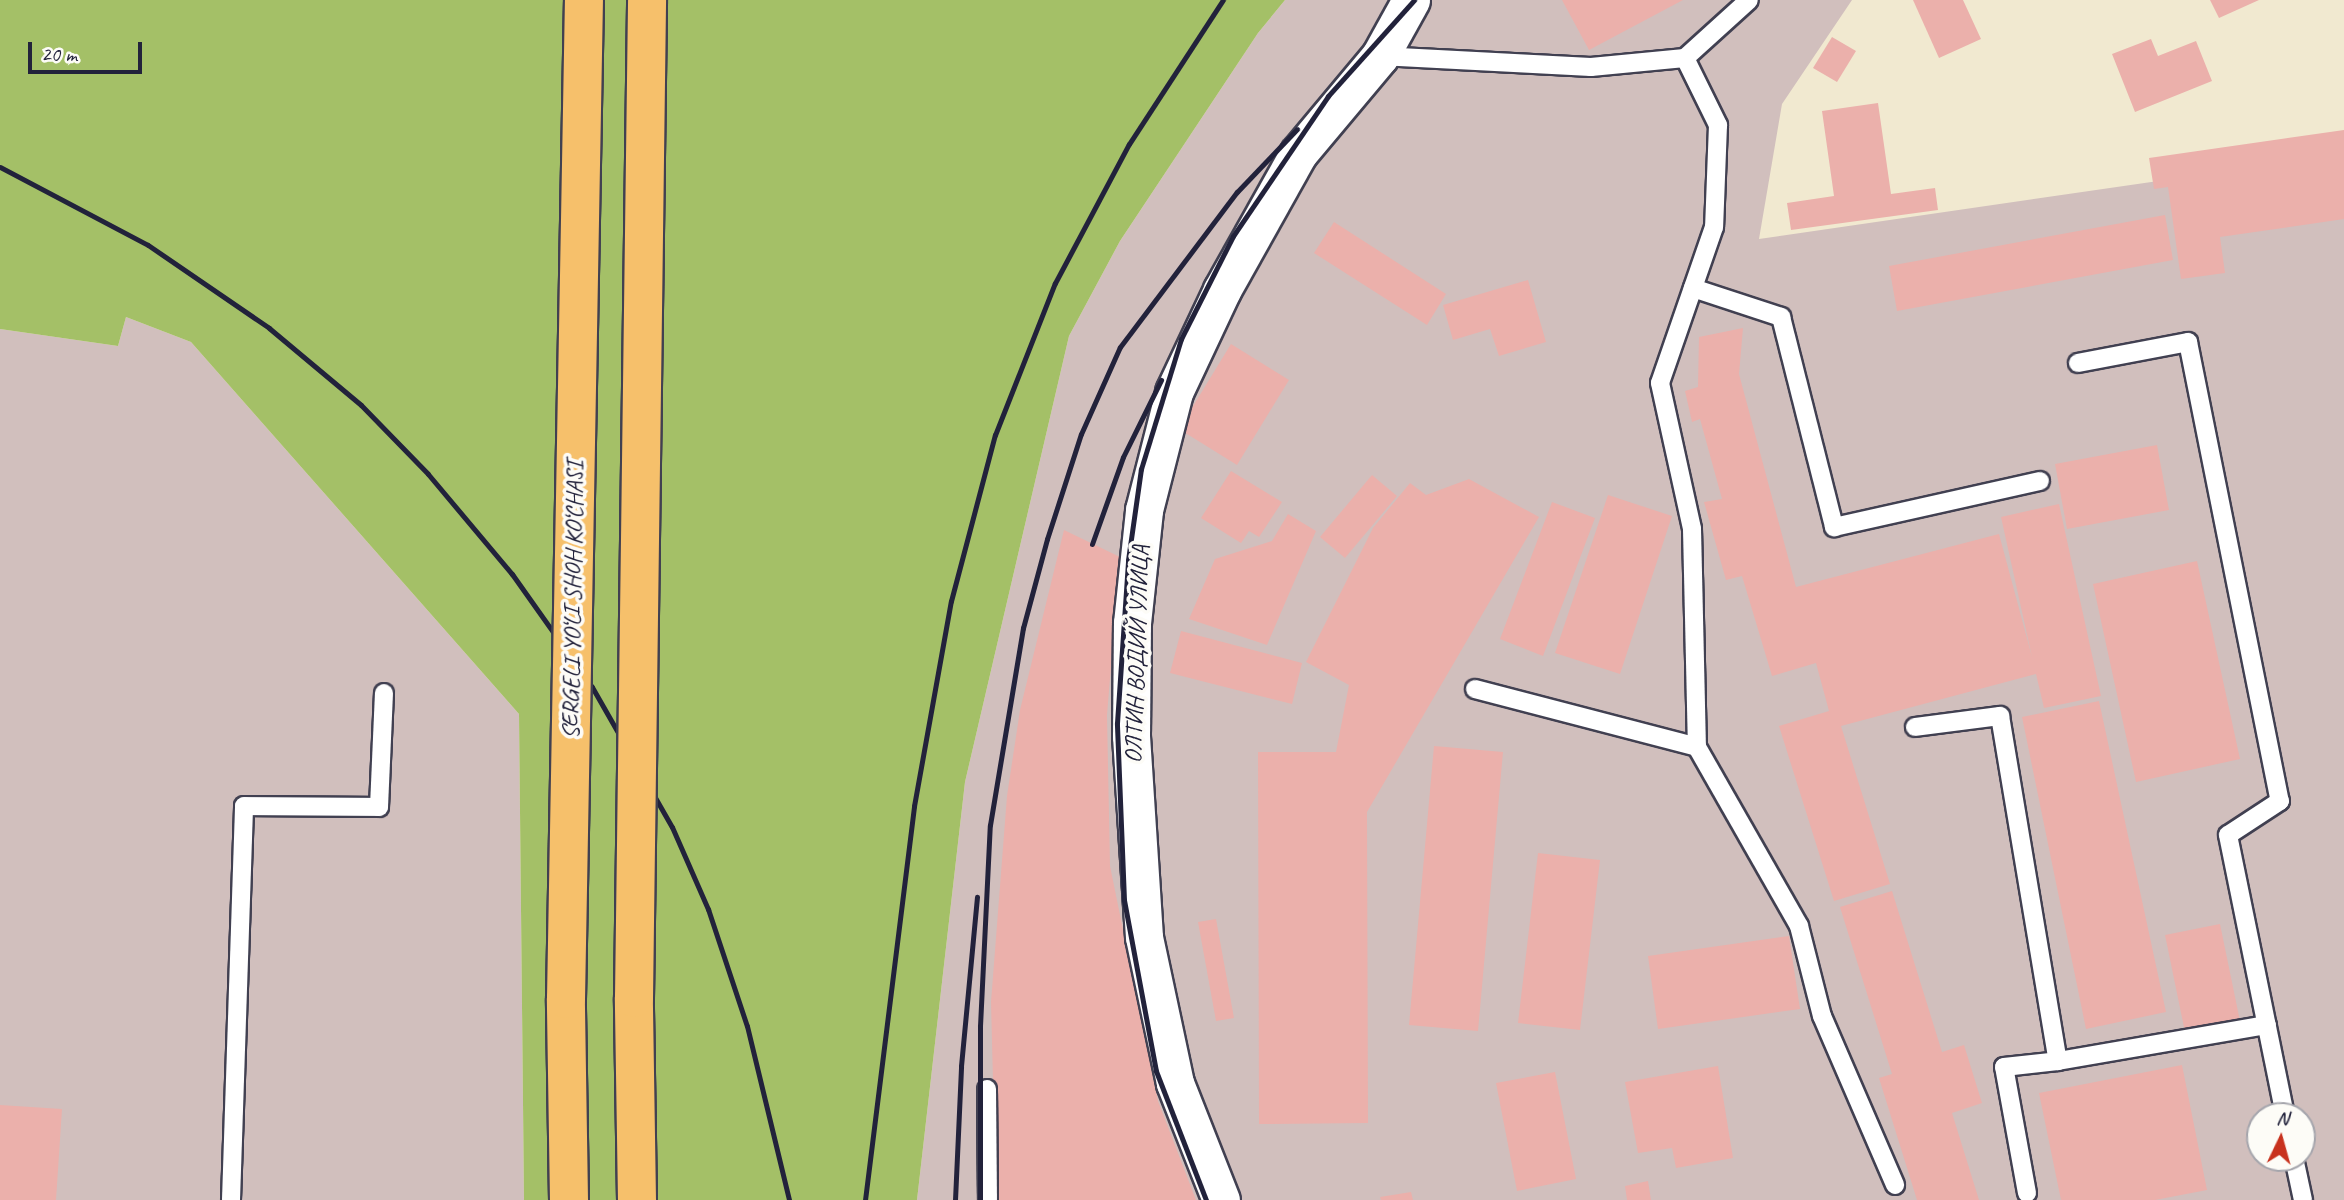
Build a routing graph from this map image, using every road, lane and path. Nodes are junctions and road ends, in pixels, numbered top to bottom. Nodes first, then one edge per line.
1 (584, 0) edge
2 (647, 0) edge
3 (1411, 0) edge
4 (1749, 0) edge
5 (1380, 56) junction
6 (1685, 58) junction
7 (1693, 288) junction
8 (2078, 363) dead end
9 (2040, 481) dead end
10 (1475, 689) dead end
11 (384, 693) dead end
12 (1915, 727) dead end
13 (1698, 747) junction
14 (2267, 1026) junction
15 (2058, 1061) junction
16 (988, 1090) dead end
17 (2283, 1102) edge
18 (2297, 1172) edge
19 (1895, 1185) dead end
20 (2027, 1193) dead end
21 (230, 1200) edge
22 (569, 1200) edge
23 (637, 1200) edge
24 (988, 1200) edge
25 (1221, 1200) edge
26 (2302, 1200) edge

1 - 22 main road, SERGELI YO‘LI SHOH KO‘CHASI, bridge
2 - 23 main road, bridge
3 - 5 street, ОЛТИН ВОДИЙ УЛИЦА
4 - 6 lane
5 - 6 lane
5 - 25 street, ОЛТИН ВОДИЙ УЛИЦА
6 - 7 lane
7 - 9 lane
7 - 13 lane
8 - 14 lane
10 - 13 lane
11 - 21 lane
12 - 15 lane
13 - 19 lane
14 - 15 lane
14 - 17 lane
15 - 20 lane
16 - 24 lane
18 - 26 lane

